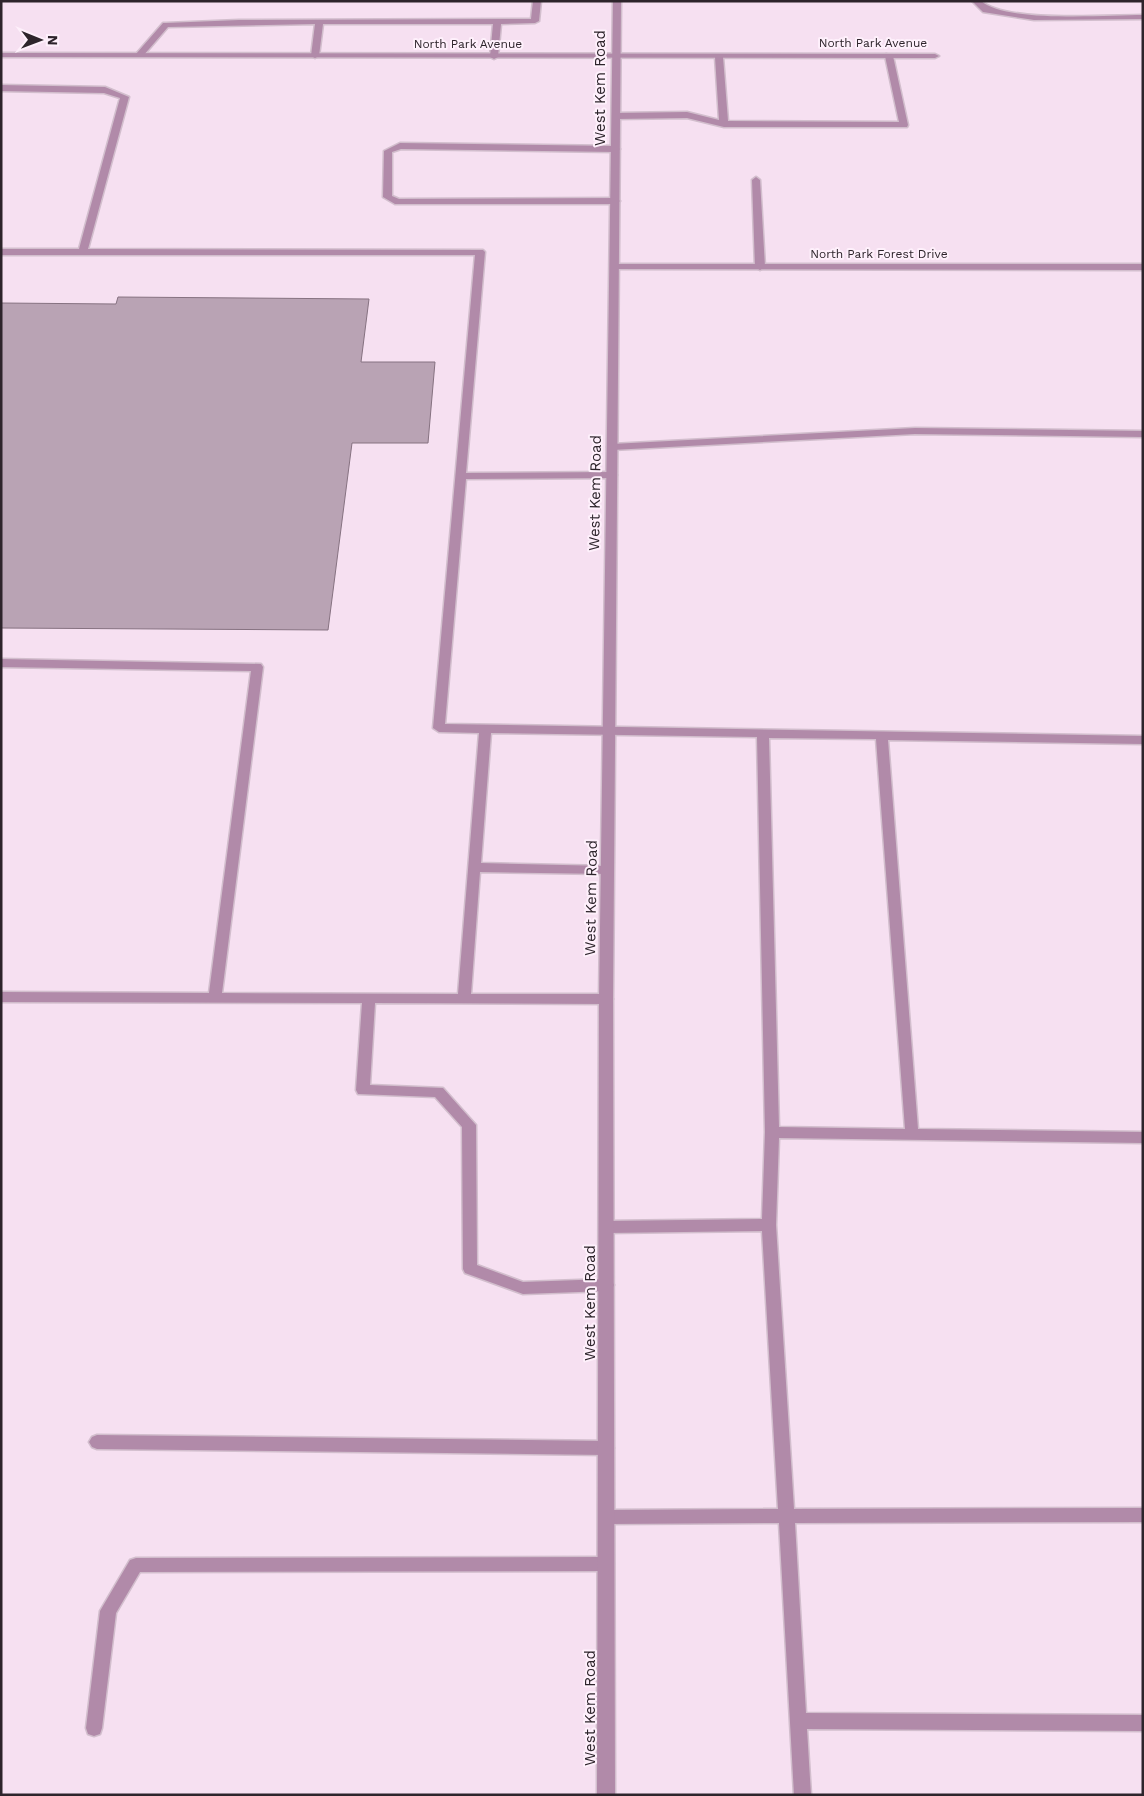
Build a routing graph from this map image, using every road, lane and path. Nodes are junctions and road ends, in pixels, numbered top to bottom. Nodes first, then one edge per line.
1 (537, 1) edge
2 (617, 1) edge
3 (976, 1) edge
4 (1143, 18) edge
5 (497, 21) junction
6 (319, 22) junction
7 (140, 54) junction
8 (1, 55) edge
9 (315, 56) junction
10 (890, 56) junction
11 (935, 56) dead end
12 (494, 57) junction
13 (617, 57) junction
14 (719, 57) junction
15 (1, 88) edge
16 (616, 116) junction
17 (724, 124) junction
18 (616, 149) junction
19 (756, 180) dead end
20 (616, 201) junction
21 (1, 252) edge
22 (83, 252) junction
23 (615, 267) junction
24 (760, 267) junction
25 (1143, 267) edge
26 (1143, 434) edge
27 (612, 447) junction
28 (612, 475) junction
29 (461, 476) junction
30 (1, 663) edge
31 (485, 729) junction
32 (609, 732) junction
33 (763, 734) junction
34 (882, 736) junction
35 (1143, 740) edge
36 (474, 867) junction
37 (607, 870) junction
38 (1, 997) edge
39 (216, 998) junction
40 (369, 998) junction
41 (464, 998) junction
42 (606, 999) junction
43 (772, 1132) junction
44 (912, 1134) junction
45 (1143, 1138) edge
46 (768, 1225) junction
47 (606, 1227) junction
48 (607, 1285) junction
49 (97, 1442) dead end
50 (606, 1448) junction
51 (1143, 1516) edge
52 (607, 1517) junction
53 (786, 1517) junction
54 (606, 1564) junction
55 (799, 1721) junction
56 (1143, 1723) edge
57 (94, 1728) dead end
58 (606, 1795) edge
59 (803, 1795) edge

1 - 5 street
2 - 13 street, West Kem Road
3 - 4 street
5 - 6 street
5 - 12 street
6 - 7 street
6 - 9 street
7 - 8 street, North Park Avenue
7 - 9 street, North Park Avenue
9 - 12 street, North Park Avenue
10 - 11 street, North Park Avenue
10 - 14 street, North Park Avenue
10 - 17 street
12 - 13 street, North Park Avenue
13 - 14 street, North Park Avenue
13 - 16 street, West Kem Road
14 - 17 street
15 - 22 street
16 - 17 street
16 - 18 street, West Kem Road
18 - 20 street, West Kem Road
18 - 20 street
19 - 24 street
20 - 23 street, West Kem Road
21 - 22 street
22 - 29 street
23 - 24 street, North Park Forest Drive
23 - 27 street, West Kem Road
24 - 25 street, North Park Forest Drive
26 - 27 street
27 - 28 street, West Kem Road
28 - 29 street
28 - 32 street, West Kem Road
29 - 31 street
30 - 39 street
31 - 32 street
31 - 36 street
32 - 33 street
32 - 37 street, West Kem Road
33 - 34 street
33 - 43 street
34 - 35 street
34 - 44 street
36 - 37 street
36 - 41 street
37 - 42 street, West Kem Road
38 - 39 street
39 - 40 street
40 - 41 street
40 - 48 street
41 - 42 street
42 - 47 street, West Kem Road
43 - 44 street
43 - 46 street
44 - 45 street
46 - 47 street
46 - 53 street
47 - 48 street, West Kem Road
48 - 50 street, West Kem Road
49 - 50 street
50 - 52 street, West Kem Road
51 - 53 street
52 - 53 street
52 - 54 street, West Kem Road
53 - 55 street
54 - 57 street
54 - 58 street, West Kem Road
55 - 56 street
55 - 59 street

